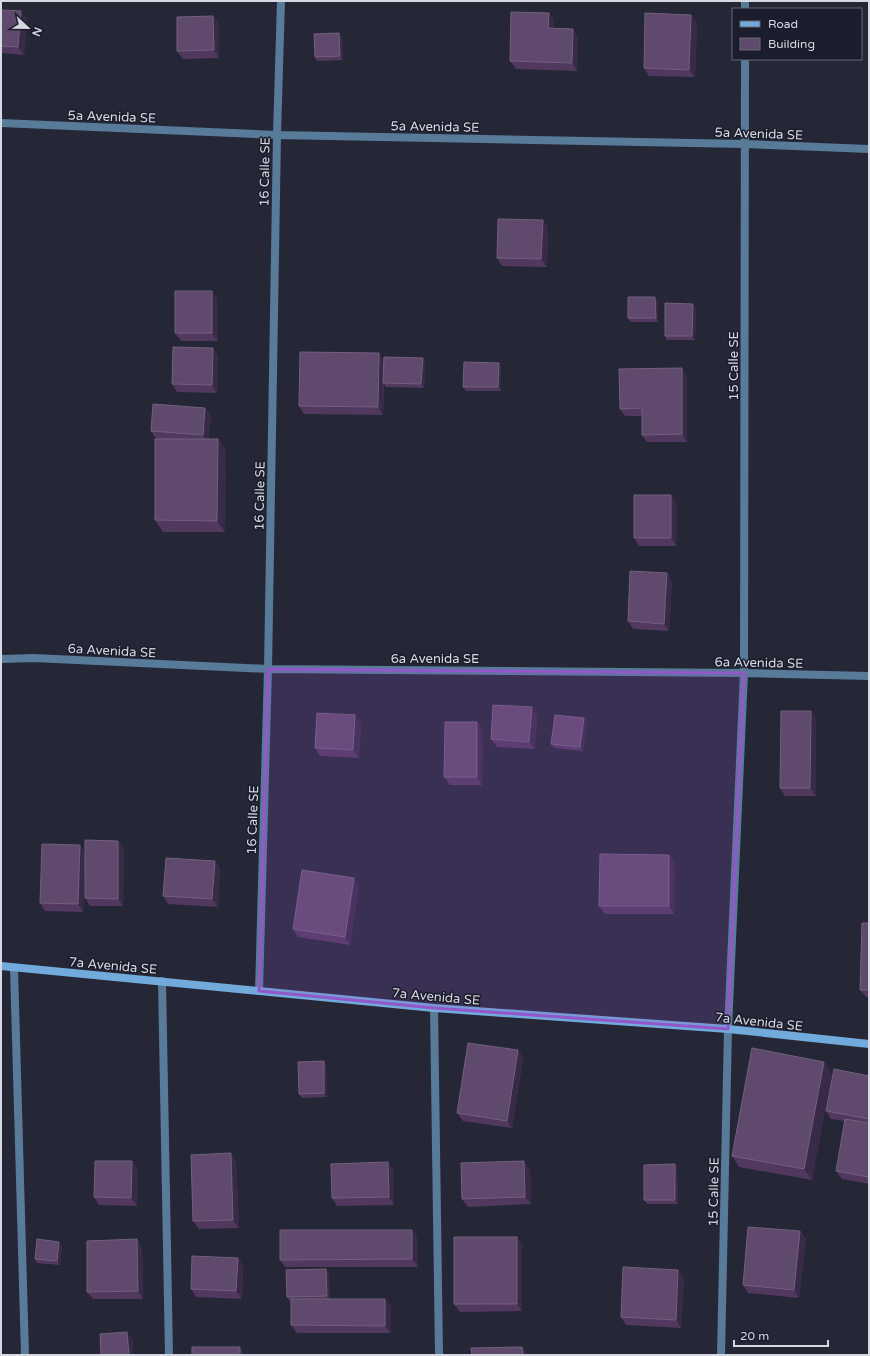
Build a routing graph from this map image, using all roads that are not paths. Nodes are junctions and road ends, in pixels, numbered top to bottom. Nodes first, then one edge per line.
1 (281, 1) edge
2 (745, 60) edge
3 (1, 123) edge
4 (277, 135) junction
5 (745, 144) junction
6 (869, 149) edge
7 (1, 659) edge
8 (268, 669) junction
9 (744, 673) junction
10 (869, 676) edge
11 (1, 966) edge
12 (14, 968) junction
13 (162, 982) junction
14 (259, 991) junction
15 (434, 1008) junction
16 (728, 1029) junction
17 (869, 1044) edge
18 (25, 1355) edge
19 (169, 1355) edge
20 (439, 1355) edge
21 (721, 1355) edge

1 - 4 street, 16 Calle SE
2 - 5 street, 15 Calle SE
3 - 4 street, 5a Avenida SE
4 - 5 street, 5a Avenida SE
4 - 8 street, 16 Calle SE
5 - 6 street, 5a Avenida SE
5 - 9 street, 15 Calle SE
7 - 8 street, 6a Avenida SE
8 - 9 street, 6a Avenida SE
8 - 14 street, 16 Calle SE
9 - 10 street, 6a Avenida SE
9 - 16 street, 15 Calle SE
11 - 12 street, 7a Avenida SE
12 - 13 street, 7a Avenida SE
12 - 18 street
13 - 14 street, 7a Avenida SE
13 - 19 street
14 - 15 street, 7a Avenida SE
15 - 16 street, 7a Avenida SE
15 - 20 street
16 - 17 street, 7a Avenida SE
16 - 21 street, 15 Calle SE

